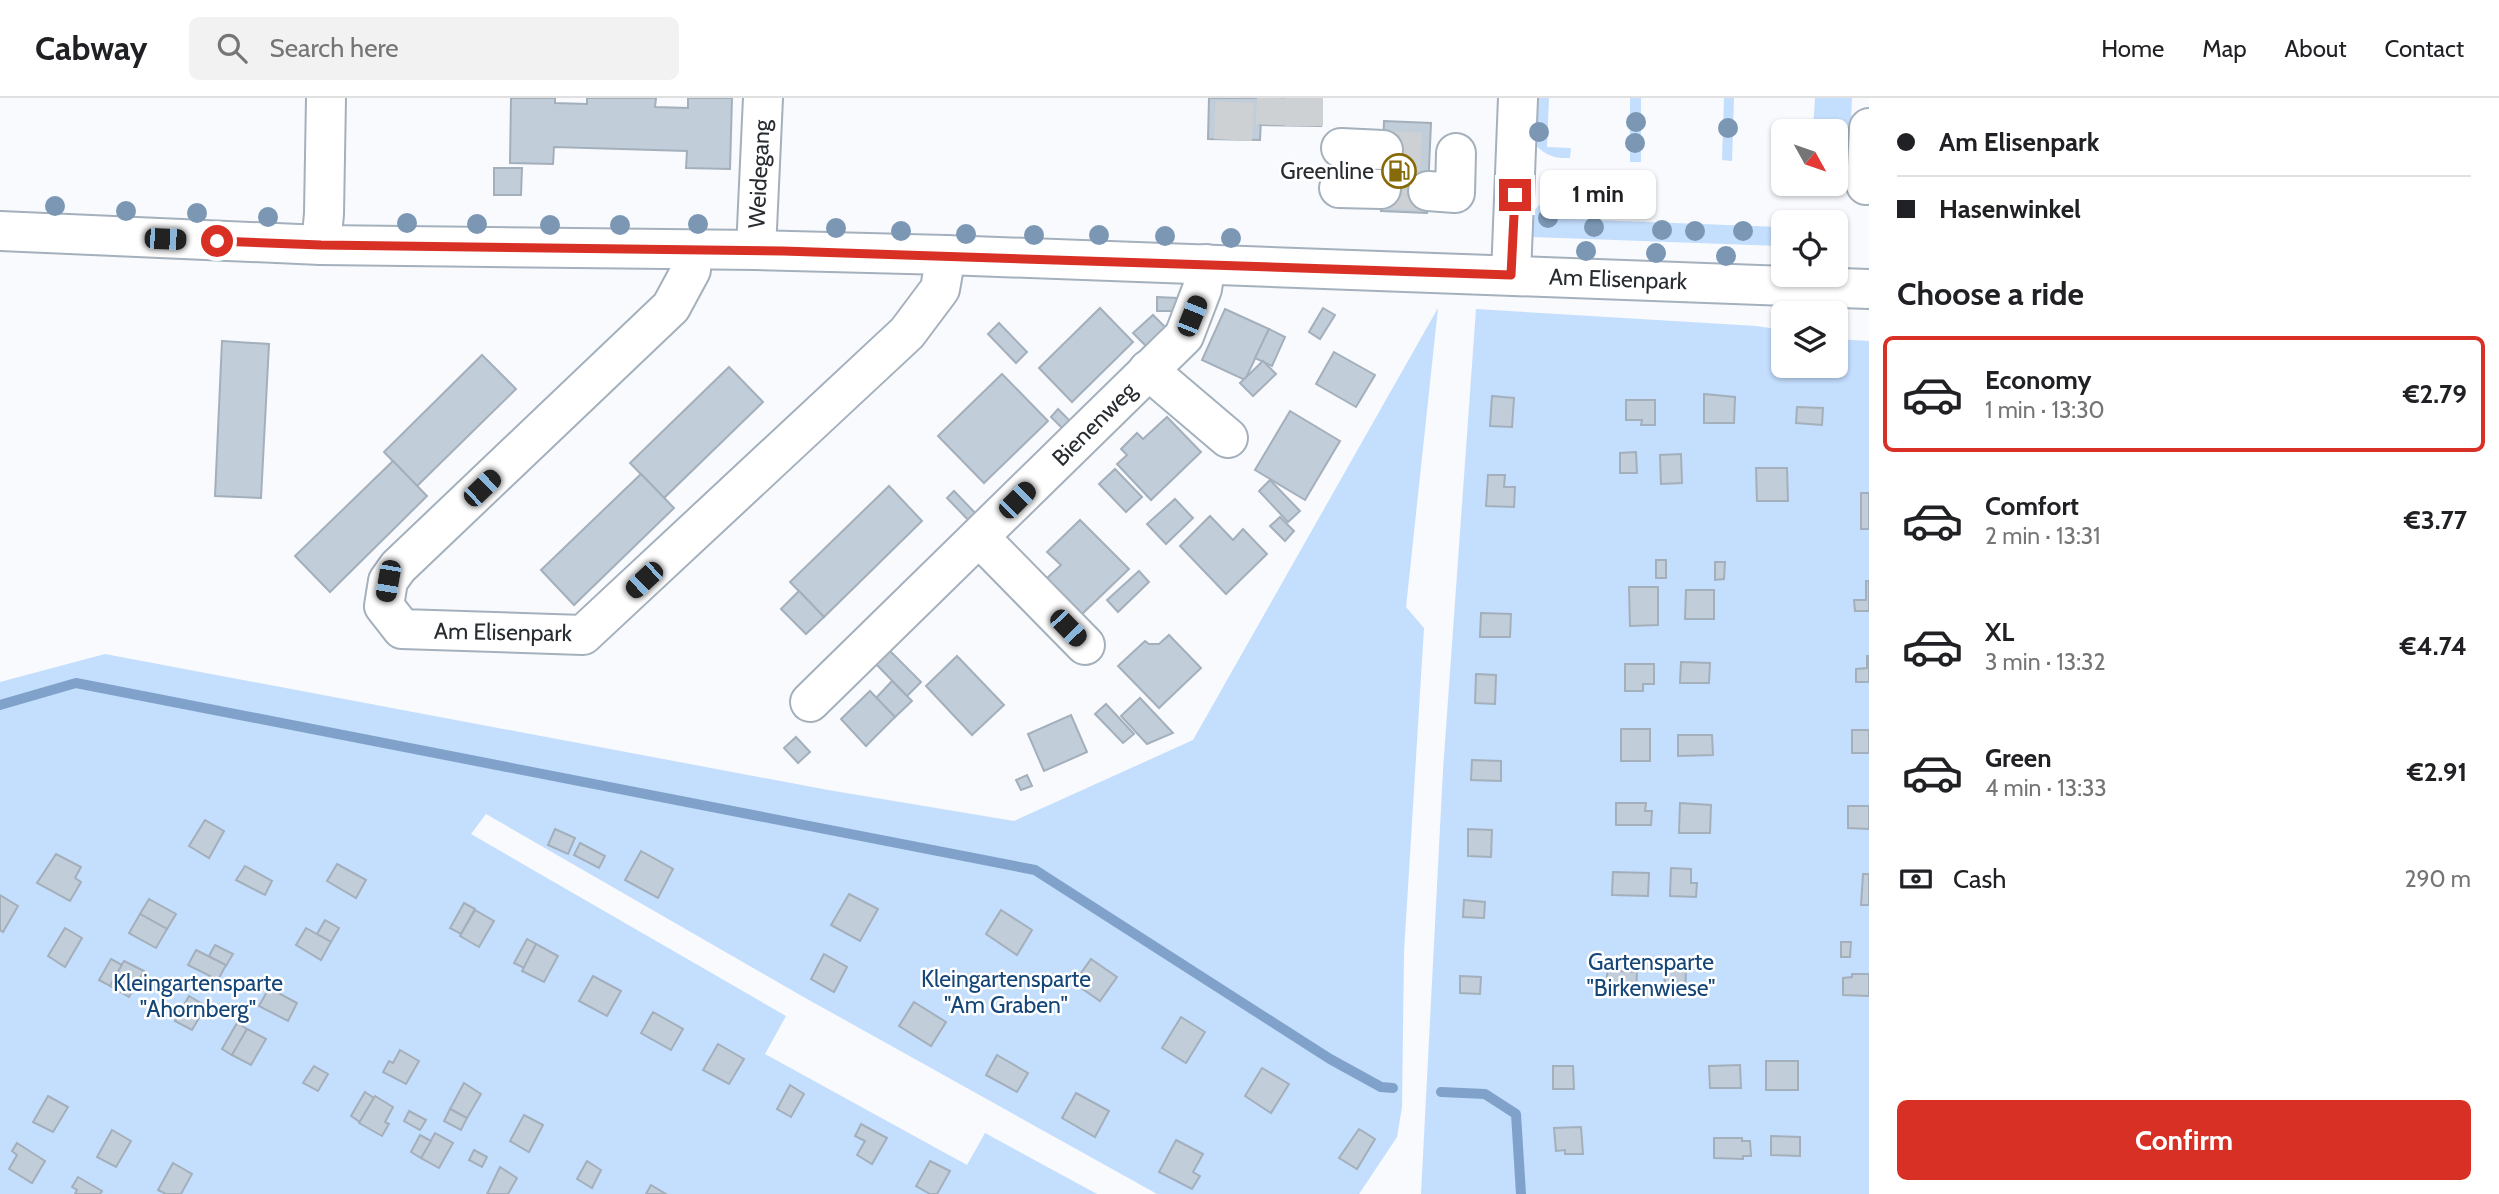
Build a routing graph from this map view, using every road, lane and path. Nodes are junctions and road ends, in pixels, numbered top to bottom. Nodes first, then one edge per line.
1 (326, 98) edge
2 (763, 98) edge
3 (1518, 98) edge
4 (1869, 128) edge
5 (1341, 148) dead end
6 (1383, 150) tunnel mouth
7 (1455, 153) dead end
8 (1866, 185) dead end
9 (1339, 188) dead end
10 (1381, 189) tunnel mouth
11 (1429, 191) tunnel mouth
12 (0, 231) edge
13 (321, 245) junction
14 (692, 250) junction
15 (756, 250) junction
16 (946, 255) junction
17 (1206, 264) junction
18 (1511, 275) junction
19 (1869, 289) edge
20 (1149, 370) junction
21 (1228, 438) dead end
22 (979, 537) junction
23 (1084, 645) dead end
24 (810, 702) dead end

1 - 13 street
2 - 15 street, Weidegang
3 - 18 street
4 - 8 street
5 - 6 street
7 - 11 street
9 - 10 street
12 - 13 street, Am Elisenpark
13 - 14 street, Am Elisenpark
14 - 15 street, Am Elisenpark
14 - 16 street, Am Elisenpark
15 - 16 street, Am Elisenpark
16 - 17 street, Am Elisenpark
17 - 18 street, Am Elisenpark
17 - 20 street, Bienenweg
18 - 19 street, Am Elisenpark
20 - 21 street, Bienenweg
20 - 22 street, Bienenweg
22 - 23 street
22 - 24 street, Bienenweg

